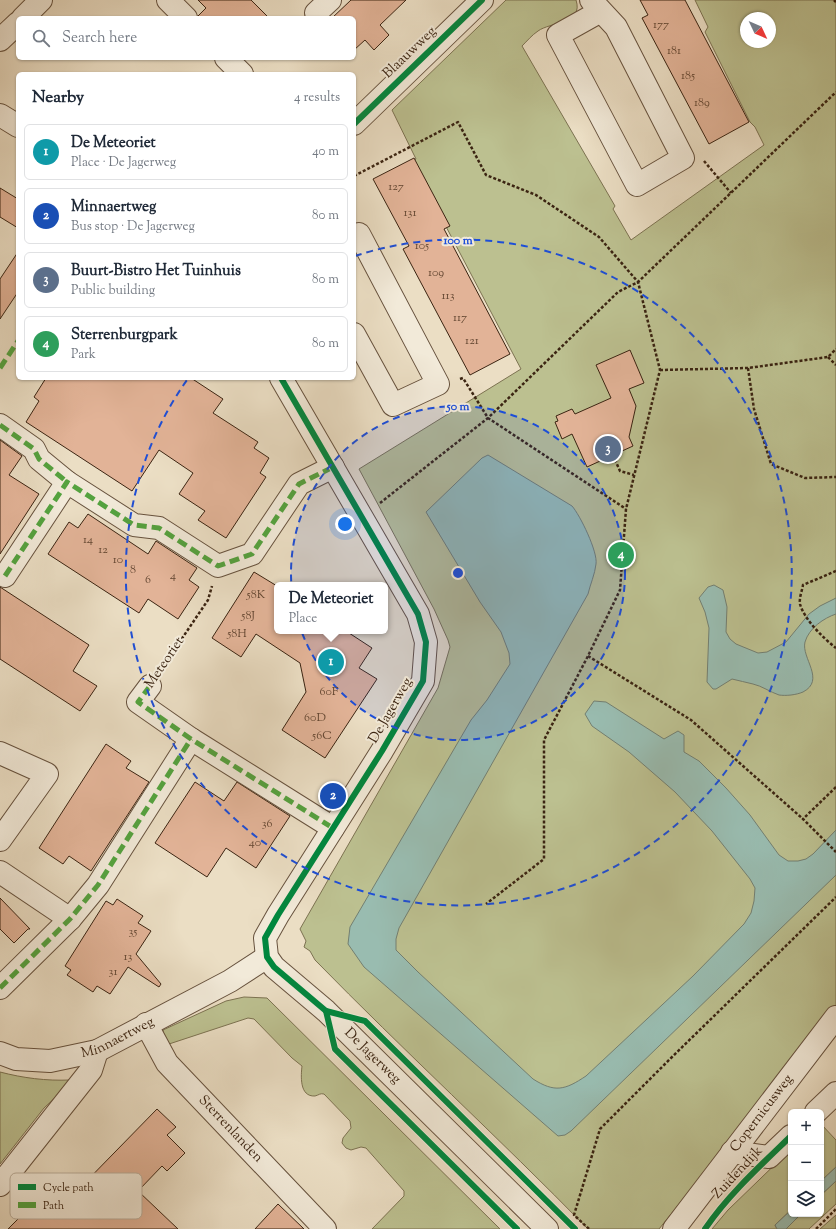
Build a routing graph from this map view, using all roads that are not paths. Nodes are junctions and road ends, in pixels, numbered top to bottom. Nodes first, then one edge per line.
1 (41, 0) edge
2 (168, 0) edge
3 (482, 0) edge
4 (596, 5) edge
5 (25, 16) edge
6 (184, 16) edge
7 (16, 25) edge
8 (0, 40) edge
9 (228, 60) edge
10 (240, 72) edge
11 (0, 115) edge
12 (356, 122) edge
13 (16, 125) edge
14 (356, 232) edge
15 (356, 338) edge
16 (282, 380) edge
17 (0, 425) edge
18 (333, 467) junction
19 (67, 482) junction
20 (5, 576) dead end
21 (150, 686) road end
22 (191, 739) junction
23 (0, 753) edge
24 (333, 828) junction
25 (0, 840) edge
26 (0, 872) edge
27 (70, 919) junction
28 (268, 957) junction
29 (0, 988) edge
30 (836, 1017) edge
31 (146, 1024) junction
32 (97, 1051) junction
33 (0, 1053) edge
34 (836, 1093) edge
35 (819, 1109) edge
36 (788, 1139) edge
37 (732, 1152) junction
38 (0, 1185) edge
39 (324, 1229) edge
40 (547, 1229) edge
41 (674, 1229) edge

1 - 5 street
2 - 6 street
3 - 12 street, Blaauwweg
4 - 4 street
7 - 8 street
9 - 10 street
11 - 13 street
14 - 15 street
16 - 18 street, De Jagerweg
17 - 19 street
18 - 19 street
18 - 24 street, De Jagerweg
19 - 20 street
21 - 22 street, Meteoriet
22 - 24 street
22 - 27 street
23 - 25 street
24 - 28 street, De Jagerweg
26 - 27 street
27 - 29 street
28 - 31 street, Minnaertweg
28 - 40 street, De Jagerweg
30 - 37 street, Copernicusweg
31 - 32 street, Minnaertweg
31 - 39 street, Sterrenlanden
32 - 33 street, Minnaertweg
32 - 38 street
34 - 35 street
36 - 37 street, Zuidendijk
37 - 41 street, Copernicusweg

